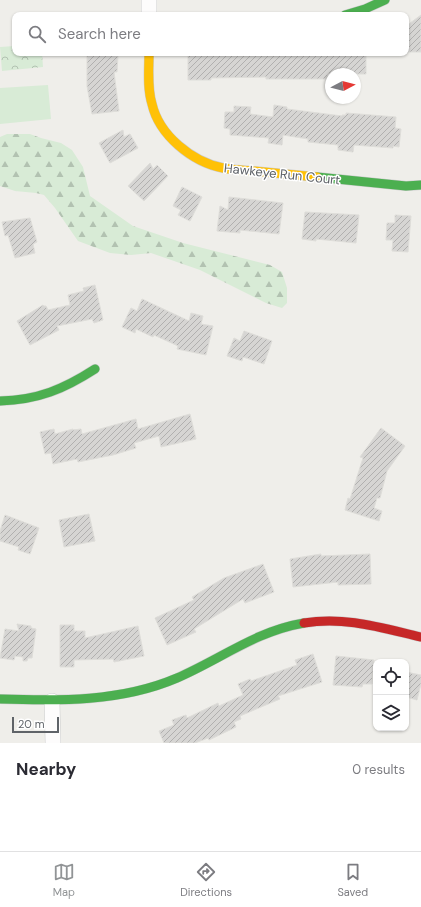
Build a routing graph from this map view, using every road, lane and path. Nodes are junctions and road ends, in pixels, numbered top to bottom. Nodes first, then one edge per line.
1 (149, 0) edge
2 (384, 0) edge
3 (149, 12) edge
4 (361, 12) edge
5 (149, 56) edge
6 (421, 185) edge
7 (95, 369) dead end
8 (0, 401) edge
9 (421, 637) edge
10 (0, 699) edge
11 (52, 700) junction
12 (53, 743) edge

1 - 3 street
2 - 4 street
5 - 6 street, Hawkeye Run Court
7 - 8 street
9 - 11 street
10 - 11 street
11 - 12 street

